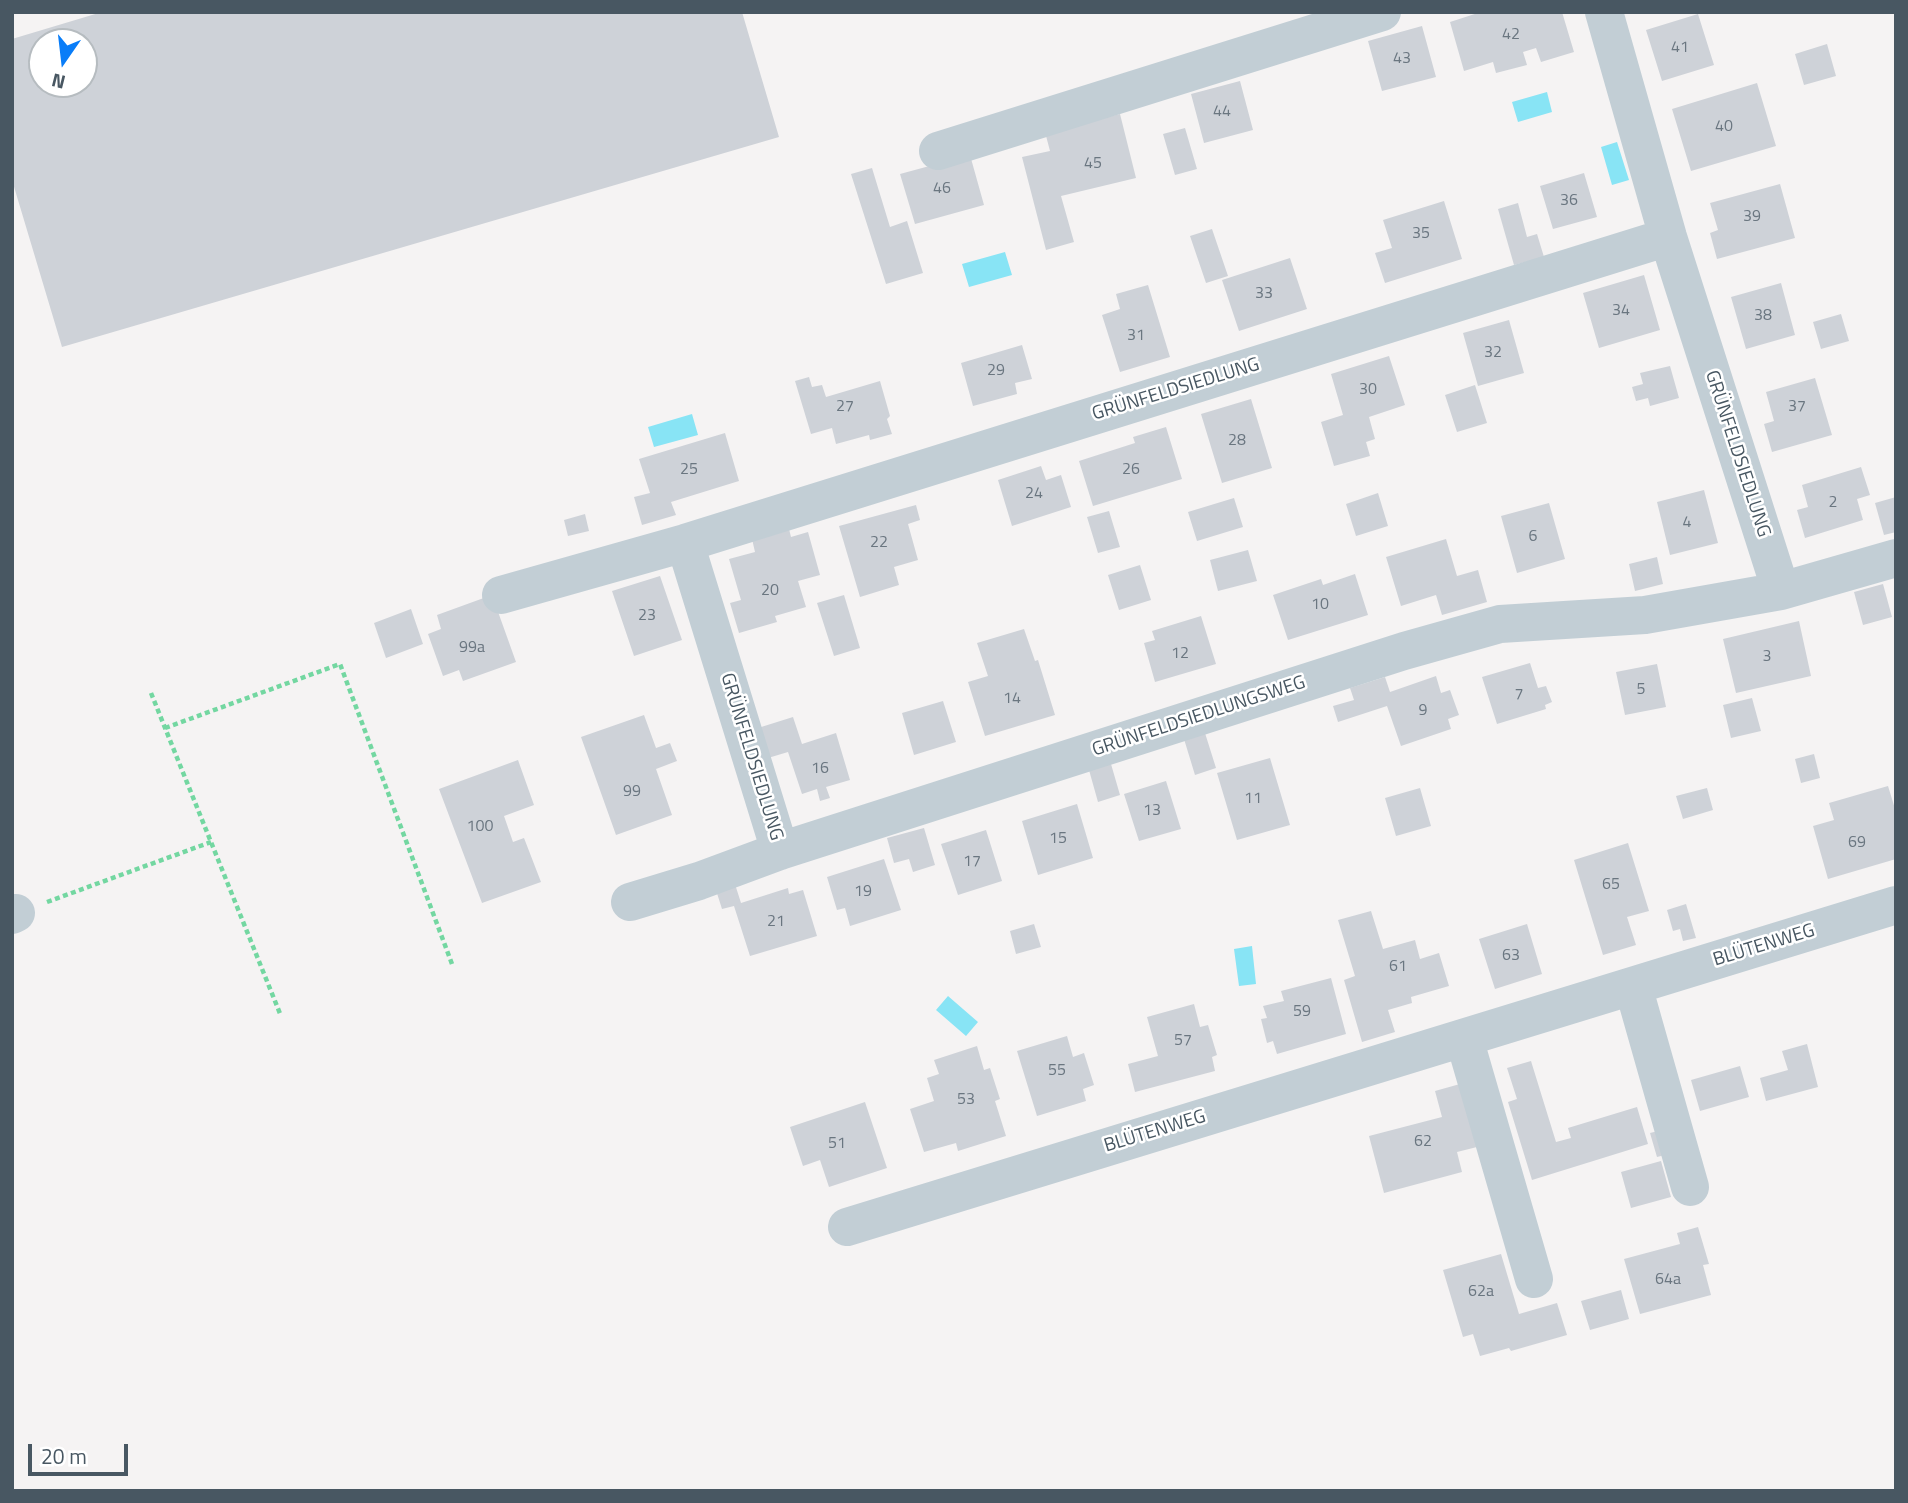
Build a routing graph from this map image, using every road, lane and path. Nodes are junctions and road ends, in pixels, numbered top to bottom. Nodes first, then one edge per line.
1 (1382, 12) edge
2 (1604, 12) edge
3 (938, 151) dead end
4 (1668, 237) junction
5 (684, 543) junction
6 (1896, 558) edge
7 (1781, 591) junction
8 (501, 595) dead end
9 (151, 693) dead end
10 (165, 728) junction
11 (211, 842) junction
12 (780, 851) junction
13 (630, 902) dead end
14 (1896, 905) edge
15 (14, 914) edge
16 (452, 964) dead end
17 (1633, 986) junction
18 (281, 1016) dead end
19 (1464, 1038) junction
20 (1690, 1187) dead end
21 (847, 1227) dead end
22 (1534, 1279) dead end

1 - 3 street
2 - 4 street, GRÜNFELDSIEDLUNG
4 - 5 street, GRÜNFELDSIEDLUNG
4 - 7 street, GRÜNFELDSIEDLUNG
5 - 8 street, GRÜNFELDSIEDLUNG
5 - 12 street, GRÜNFELDSIEDLUNG
6 - 7 street, GRÜNFELDSIEDLUNGSWEG
7 - 12 street, GRÜNFELDSIEDLUNGSWEG
9 - 10 path
10 - 11 path
10 - 16 path
11 - 15 path
11 - 18 path
12 - 13 street, GRÜNFELDSIEDLUNGSWEG
14 - 17 street, BLÜTENWEG
17 - 19 street, BLÜTENWEG
17 - 20 street
19 - 21 street, BLÜTENWEG
19 - 22 street

